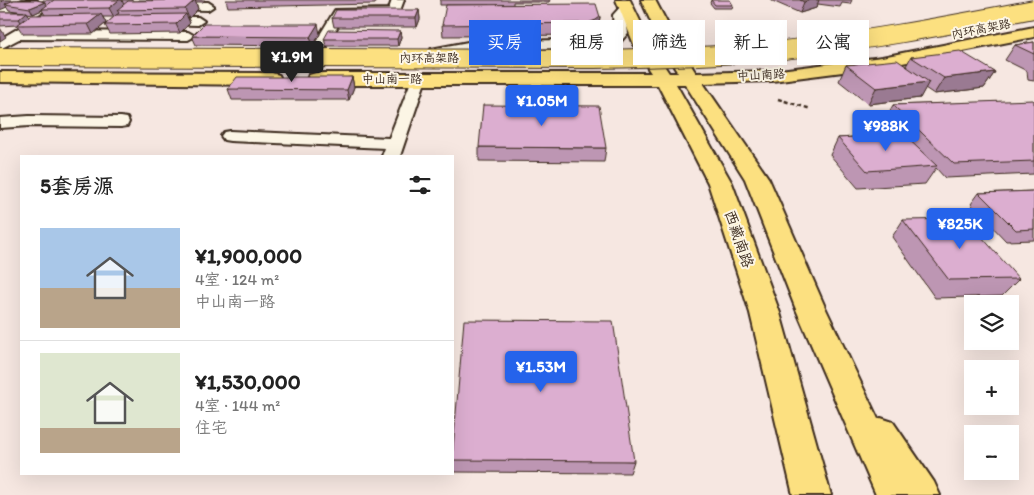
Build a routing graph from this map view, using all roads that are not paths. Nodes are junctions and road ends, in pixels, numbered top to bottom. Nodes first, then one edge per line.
1 (31, 0) edge
2 (398, 0) edge
3 (648, 0) edge
4 (1034, 3) edge
5 (624, 4) edge
6 (160, 6) edge
7 (208, 6) dead end
8 (1034, 9) edge
9 (0, 13) edge
10 (56, 15) edge
11 (1034, 19) edge
12 (40, 20) junction
13 (658, 20) edge
14 (113, 21) edge
15 (151, 21) edge
16 (198, 21) dead end
17 (633, 24) edge
18 (1034, 32) edge
19 (0, 34) edge
20 (16, 35) junction
21 (96, 36) junction
22 (188, 36) dead end
23 (0, 45) edge
24 (0, 50) edge
25 (705, 50) edge
26 (78, 51) junction
27 (317, 51) junction
28 (436, 52) junction
29 (633, 52) edge
30 (0, 57) edge
31 (662, 65) edge
32 (675, 65) edge
33 (2, 76) edge
34 (677, 78) junction
35 (419, 79) junction
36 (121, 122) dead end
37 (0, 123) edge
38 (230, 136) dead end
39 (393, 150) edge
40 (836, 365) junction
41 (812, 495) edge
42 (895, 495) edge
43 (921, 495) edge

1 - 9 lane
2 - 27 lane
3 - 13 main road, 西藏南路
4 - 25 main road, 中山南路
5 - 17 main road, 西藏南路
5 - 28 lane
6 - 7 lane
8 - 30 highway, 内环高架路, bridge
9 - 12 lane
10 - 12 lane
11 - 33 highway, 内环高架路
12 - 20 lane
14 - 21 lane
15 - 16 lane
18 - 34 main road, 中山南路
19 - 20 lane
20 - 21 lane
20 - 23 lane
21 - 22 lane
21 - 26 lane
24 - 26 main road, 中山南一路
26 - 27 main road, 中山南一路
27 - 28 main road, 中山南一路
28 - 29 main road, 中山南一路
31 - 34 main road, 西藏南路
32 - 34 main road, 西藏南路
33 - 35 main road, 中山南一路
34 - 35 main road, 中山南一路
34 - 40 main road, 西藏南路
34 - 41 main road, 西藏南路
35 - 39 lane
36 - 37 lane
38 - 39 lane
40 - 42 main road, 西藏南路
40 - 43 main road, 西藏南路

